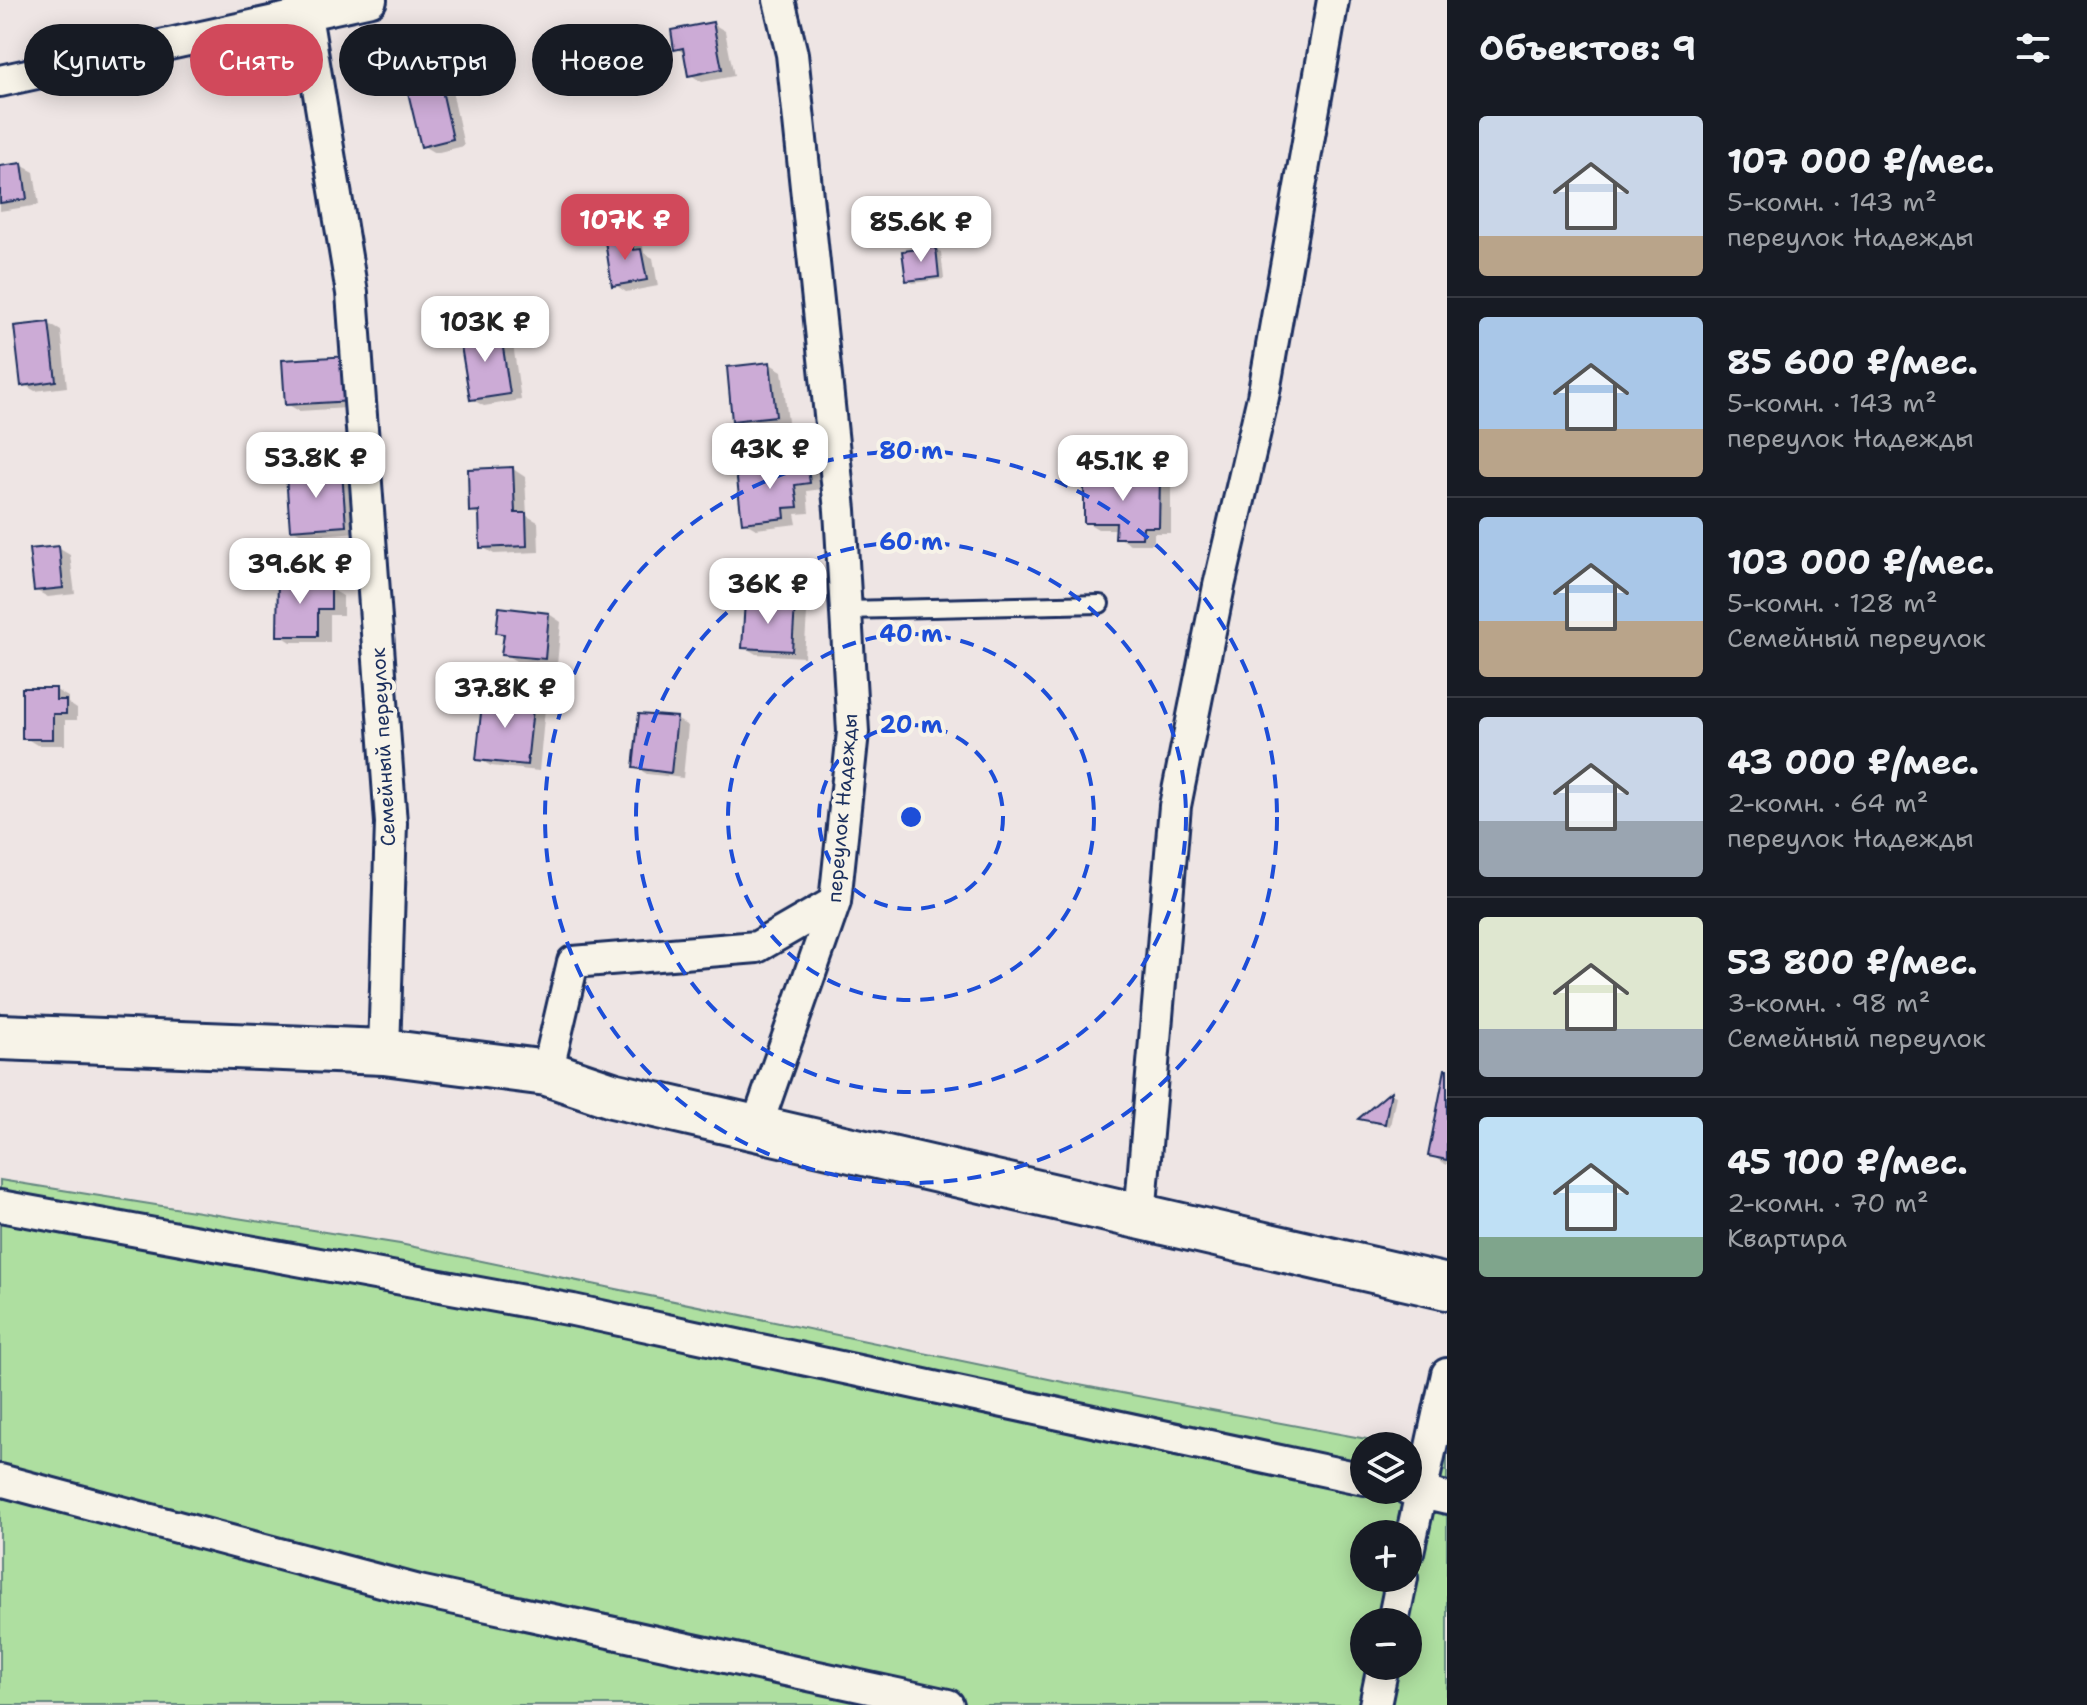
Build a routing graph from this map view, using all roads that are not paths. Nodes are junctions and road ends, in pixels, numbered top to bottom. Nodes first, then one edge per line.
1 (371, 0) edge
2 (779, 0) edge
3 (1333, 0) edge
4 (306, 15) junction
5 (0, 81) edge
6 (1100, 604) dead end
7 (846, 610) junction
8 (835, 902) junction
9 (0, 1037) edge
10 (384, 1052) junction
11 (547, 1073) junction
12 (756, 1128) junction
13 (0, 1206) edge
14 (1140, 1216) junction
15 (1447, 1287) edge
16 (1447, 1374) edge
17 (1350, 1476) edge
18 (0, 1480) edge
19 (1425, 1493) edge
20 (1417, 1520) edge
21 (1380, 1680) edge
22 (948, 1705) edge
23 (1375, 1705) edge

1 - 4 street
2 - 7 street, переулок Надежды
3 - 14 street
4 - 5 street
4 - 10 street, Семейный переулок
6 - 7 lane
7 - 8 street, переулок Надежды
8 - 11 street
8 - 12 street, переулок Надежды
9 - 10 street
10 - 11 street
11 - 12 street
12 - 14 street
13 - 17 street
14 - 15 street
16 - 19 street
18 - 22 street
19 - 20 street
21 - 23 street

